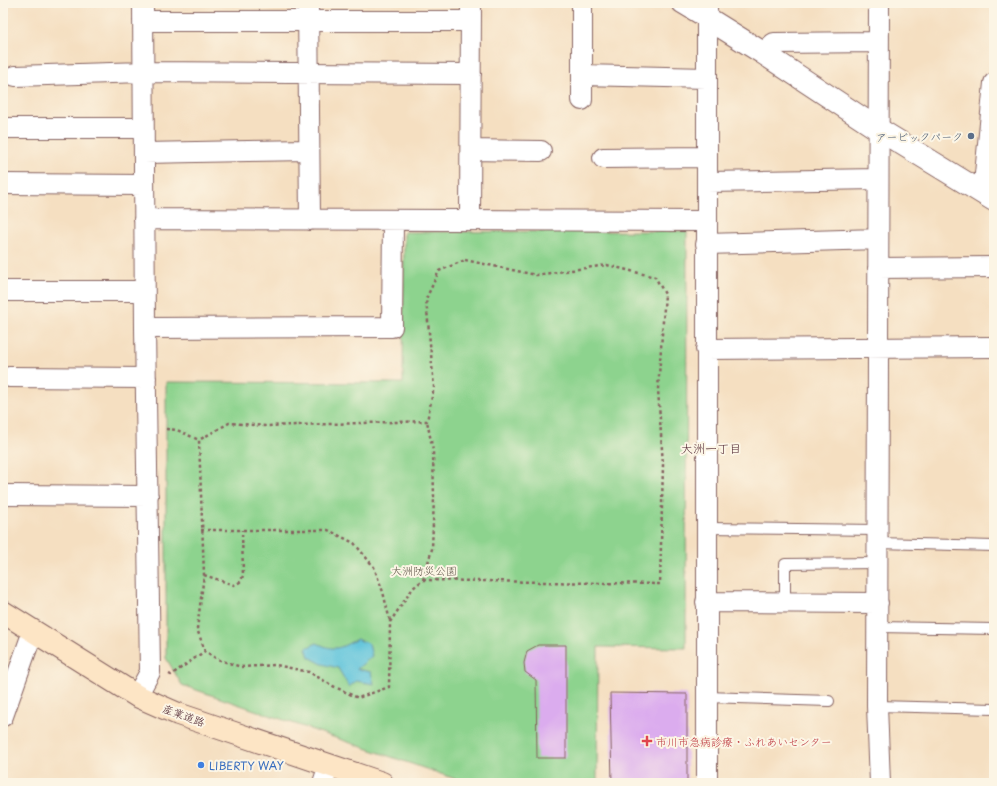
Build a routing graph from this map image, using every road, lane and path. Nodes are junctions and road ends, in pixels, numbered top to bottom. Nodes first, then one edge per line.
1 (582, 3) edge
2 (682, 3) edge
3 (879, 3) edge
4 (707, 11) edge
5 (143, 12) edge
6 (308, 12) edge
7 (471, 12) edge
8 (878, 42) junction
9 (764, 53) junction
10 (143, 72) junction
11 (308, 74) junction
12 (471, 74) junction
13 (582, 75) junction
14 (16, 76) dead end
15 (706, 78) junction
16 (994, 83) edge
17 (582, 100) dead end
18 (992, 126) edge
19 (3, 128) edge
20 (143, 128) junction
21 (878, 129) junction
22 (309, 150) junction
23 (471, 150) junction
24 (541, 151) dead end
25 (144, 153) junction
26 (706, 157) junction
27 (602, 158) dead end
28 (878, 179) junction
29 (707, 182) junction
30 (3, 184) edge
31 (144, 185) junction
32 (989, 197) edge
33 (144, 220) junction
34 (310, 220) junction
35 (394, 220) junction
36 (470, 220) junction
37 (706, 221) junction
38 (878, 239) junction
39 (706, 244) junction
40 (994, 267) edge
41 (878, 268) junction
42 (3, 291) edge
43 (144, 291) junction
44 (145, 328) junction
45 (878, 347) junction
46 (994, 347) edge
47 (706, 349) junction
48 (9, 377) dead end
49 (146, 378) junction
50 (427, 421) junction
51 (146, 428) junction
52 (199, 440) junction
53 (3, 495) edge
54 (148, 496) junction
55 (706, 528) junction
56 (201, 530) junction
57 (242, 530) junction
58 (878, 536) junction
59 (994, 546) edge
60 (878, 563) junction
61 (204, 575) junction
62 (423, 580) junction
63 (706, 602) junction
64 (785, 603) junction
65 (878, 604) junction
66 (3, 612) edge
67 (390, 622) junction
68 (878, 627) junction
69 (994, 629) edge
70 (33, 630) junction
71 (205, 651) junction
72 (150, 672) junction
73 (137, 696) junction
74 (706, 697) junction
75 (829, 701) dead end
76 (877, 706) junction
77 (994, 709) edge
78 (3, 716) edge
79 (326, 774) edge
80 (382, 783) edge
81 (708, 783) edge
82 (880, 783) edge

1 - 13 street
2 - 4 street
3 - 8 street
4 - 9 street
4 - 15 street
5 - 6 street
5 - 10 street
6 - 7 street
6 - 11 street
7 - 12 street
8 - 9 street
8 - 21 street
9 - 21 street
10 - 11 street
10 - 14 street
10 - 20 street
11 - 12 street
11 - 22 street
12 - 23 street
13 - 15 street
13 - 17 street
15 - 26 street
16 - 18 street
18 - 32 street
19 - 20 street
20 - 25 street
21 - 28 street
21 - 32 street
22 - 25 street
22 - 34 street
23 - 24 street
23 - 36 street
25 - 31 street
26 - 27 street
26 - 29 street
28 - 29 street
28 - 38 street
29 - 37 street
30 - 31 street
31 - 33 street
33 - 34 street
33 - 43 street
34 - 35 street
35 - 36 street
35 - 44 street
36 - 37 street
37 - 39 street
38 - 39 street
38 - 41 street
39 - 47 street
40 - 41 street
41 - 45 street
42 - 43 street
43 - 44 street
44 - 49 street
45 - 46 street
45 - 47 street
45 - 58 street
47 - 55 street
48 - 49 street
49 - 51 street
50 - 52 path
50 - 62 path
50 - 62 path
51 - 52 path
51 - 54 street
52 - 56 path
53 - 54 street
54 - 72 street
55 - 58 lane
55 - 63 street
56 - 57 path
56 - 61 path
57 - 61 path
57 - 67 path
58 - 59 lane
58 - 60 street
60 - 64 lane
60 - 65 street
61 - 71 path
62 - 67 path
63 - 64 street
63 - 74 street
64 - 65 street
65 - 68 street
66 - 70 main road, 産業道路
67 - 71 path
68 - 69 lane
68 - 76 street
70 - 73 main road, 産業道路
70 - 78 street
71 - 72 path
72 - 73 street
73 - 79 main road, 産業道路
74 - 75 lane
74 - 81 street
76 - 77 lane
76 - 82 street
79 - 80 main road, 産業道路

